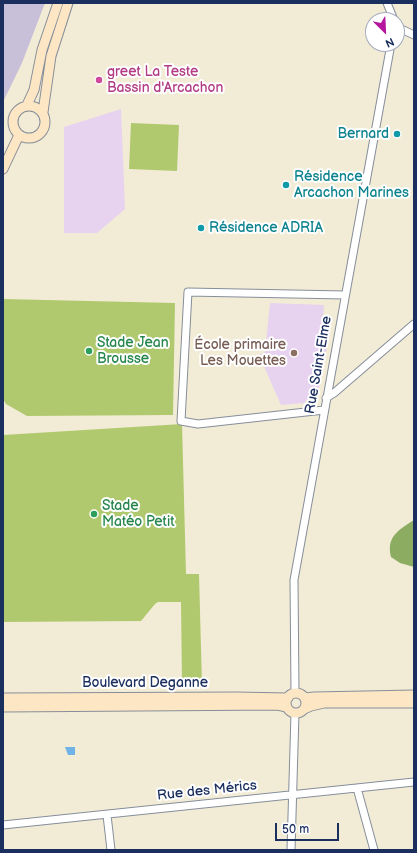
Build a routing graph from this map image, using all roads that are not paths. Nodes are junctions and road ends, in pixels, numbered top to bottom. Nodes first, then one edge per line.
1 (58, 3) edge
2 (68, 3) edge
3 (390, 52) edge
4 (27, 105) junction
5 (43, 112) junction
6 (19, 135) junction
7 (3, 169) edge
8 (345, 295) junction
9 (414, 324) edge
10 (326, 398) junction
11 (324, 410) junction
12 (414, 695) edge
13 (3, 698) edge
14 (414, 703) edge
15 (294, 704) junction
16 (3, 707) edge
17 (414, 782) edge
18 (357, 788) junction
19 (293, 795) junction
20 (108, 815) junction
21 (3, 825) edge
22 (112, 850) edge
23 (291, 850) edge
24 (374, 850) edge

1 - 4 street
2 - 5 street
3 - 8 street, Rue Saint-Elme
4 - 5 street
4 - 6 street
5 - 6 street
6 - 7 street
8 - 10 street, Rue Saint-Elme
8 - 11 street
9 - 10 street
10 - 11 street, Rue Saint-Elme
11 - 15 street, Rue Saint-Elme
12 - 15 street
13 - 15 street, Boulevard Deganne
14 - 15 street, Boulevard Deganne
15 - 16 street, Boulevard Deganne
15 - 19 street, Rue Saint-Elme
17 - 18 street, Rue des Mérics
18 - 19 street, Rue des Mérics
18 - 24 street
19 - 20 street, Rue des Mérics
19 - 23 street, Rue Saint-Elme
20 - 21 street, Rue des Mérics
20 - 22 street

